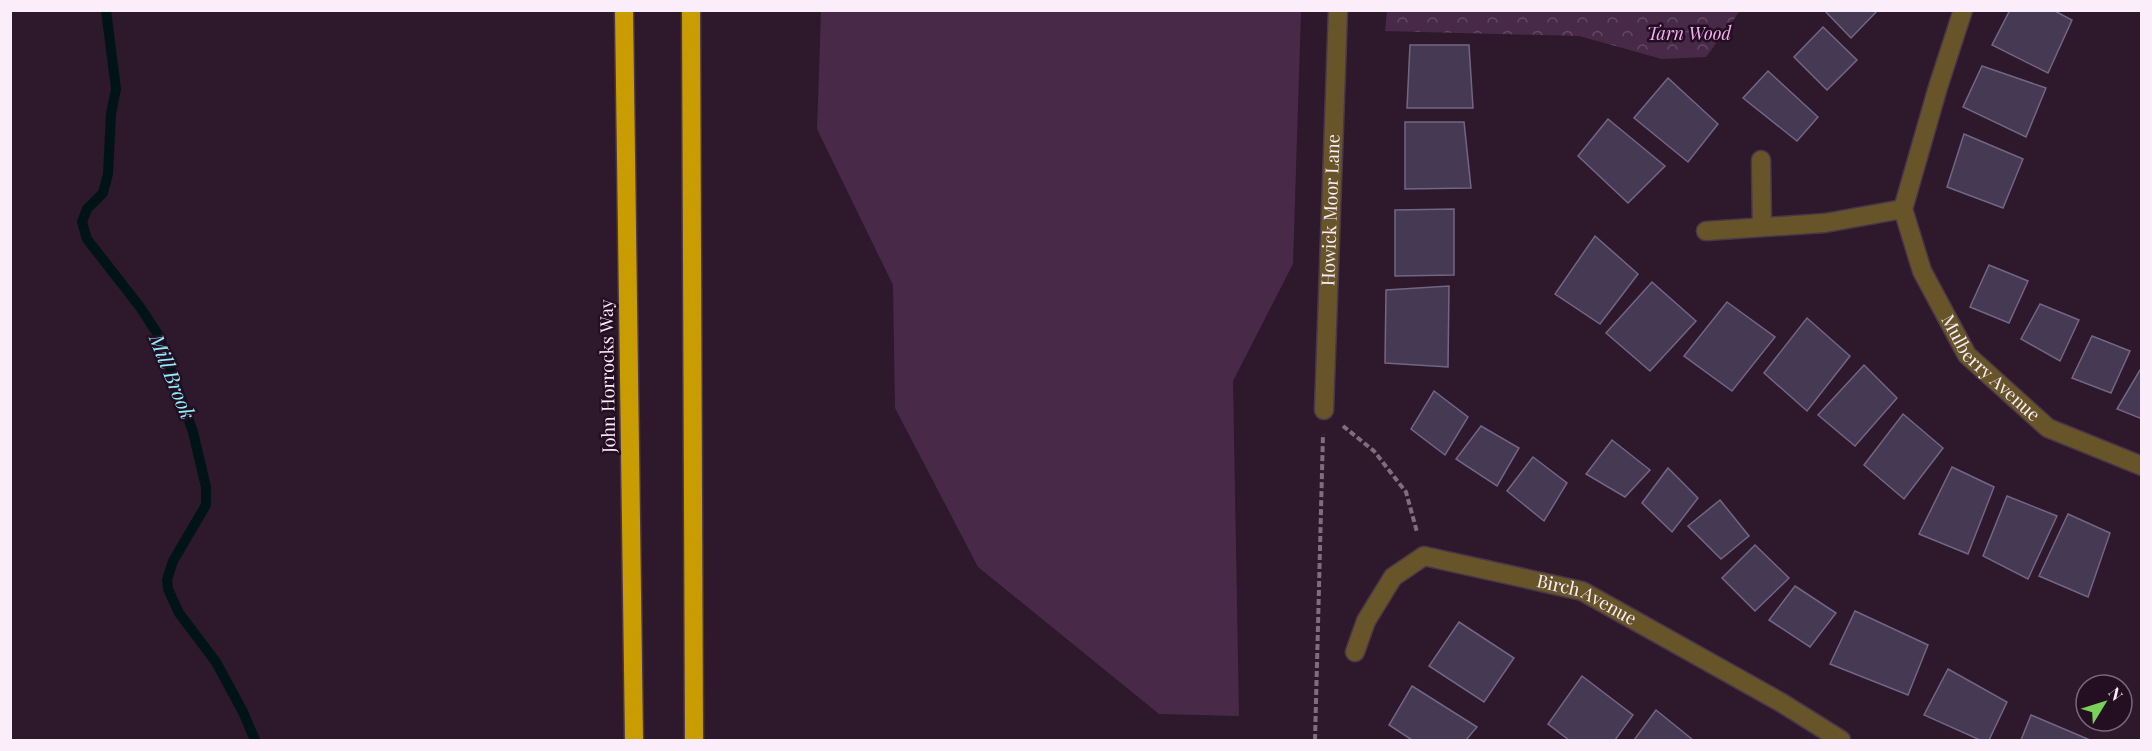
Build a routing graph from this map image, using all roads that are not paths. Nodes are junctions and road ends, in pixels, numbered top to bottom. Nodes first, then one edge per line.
1 (624, 10) edge
2 (691, 10) edge
3 (1338, 10) edge
4 (1964, 10) edge
5 (1761, 160) dead end
6 (1903, 209) junction
7 (1762, 227) junction
8 (1706, 231) dead end
9 (1324, 410) road end
10 (2142, 466) edge
11 (1355, 652) dead end
12 (634, 741) edge
13 (694, 741) edge
14 (1841, 741) edge

1 - 12 highway, John Horrocks Way
2 - 13 highway
3 - 9 street, Howick Moor Lane
4 - 6 street
5 - 7 street
6 - 7 street
6 - 10 street, Mulberry Avenue
7 - 8 street
11 - 14 street, Birch Avenue

